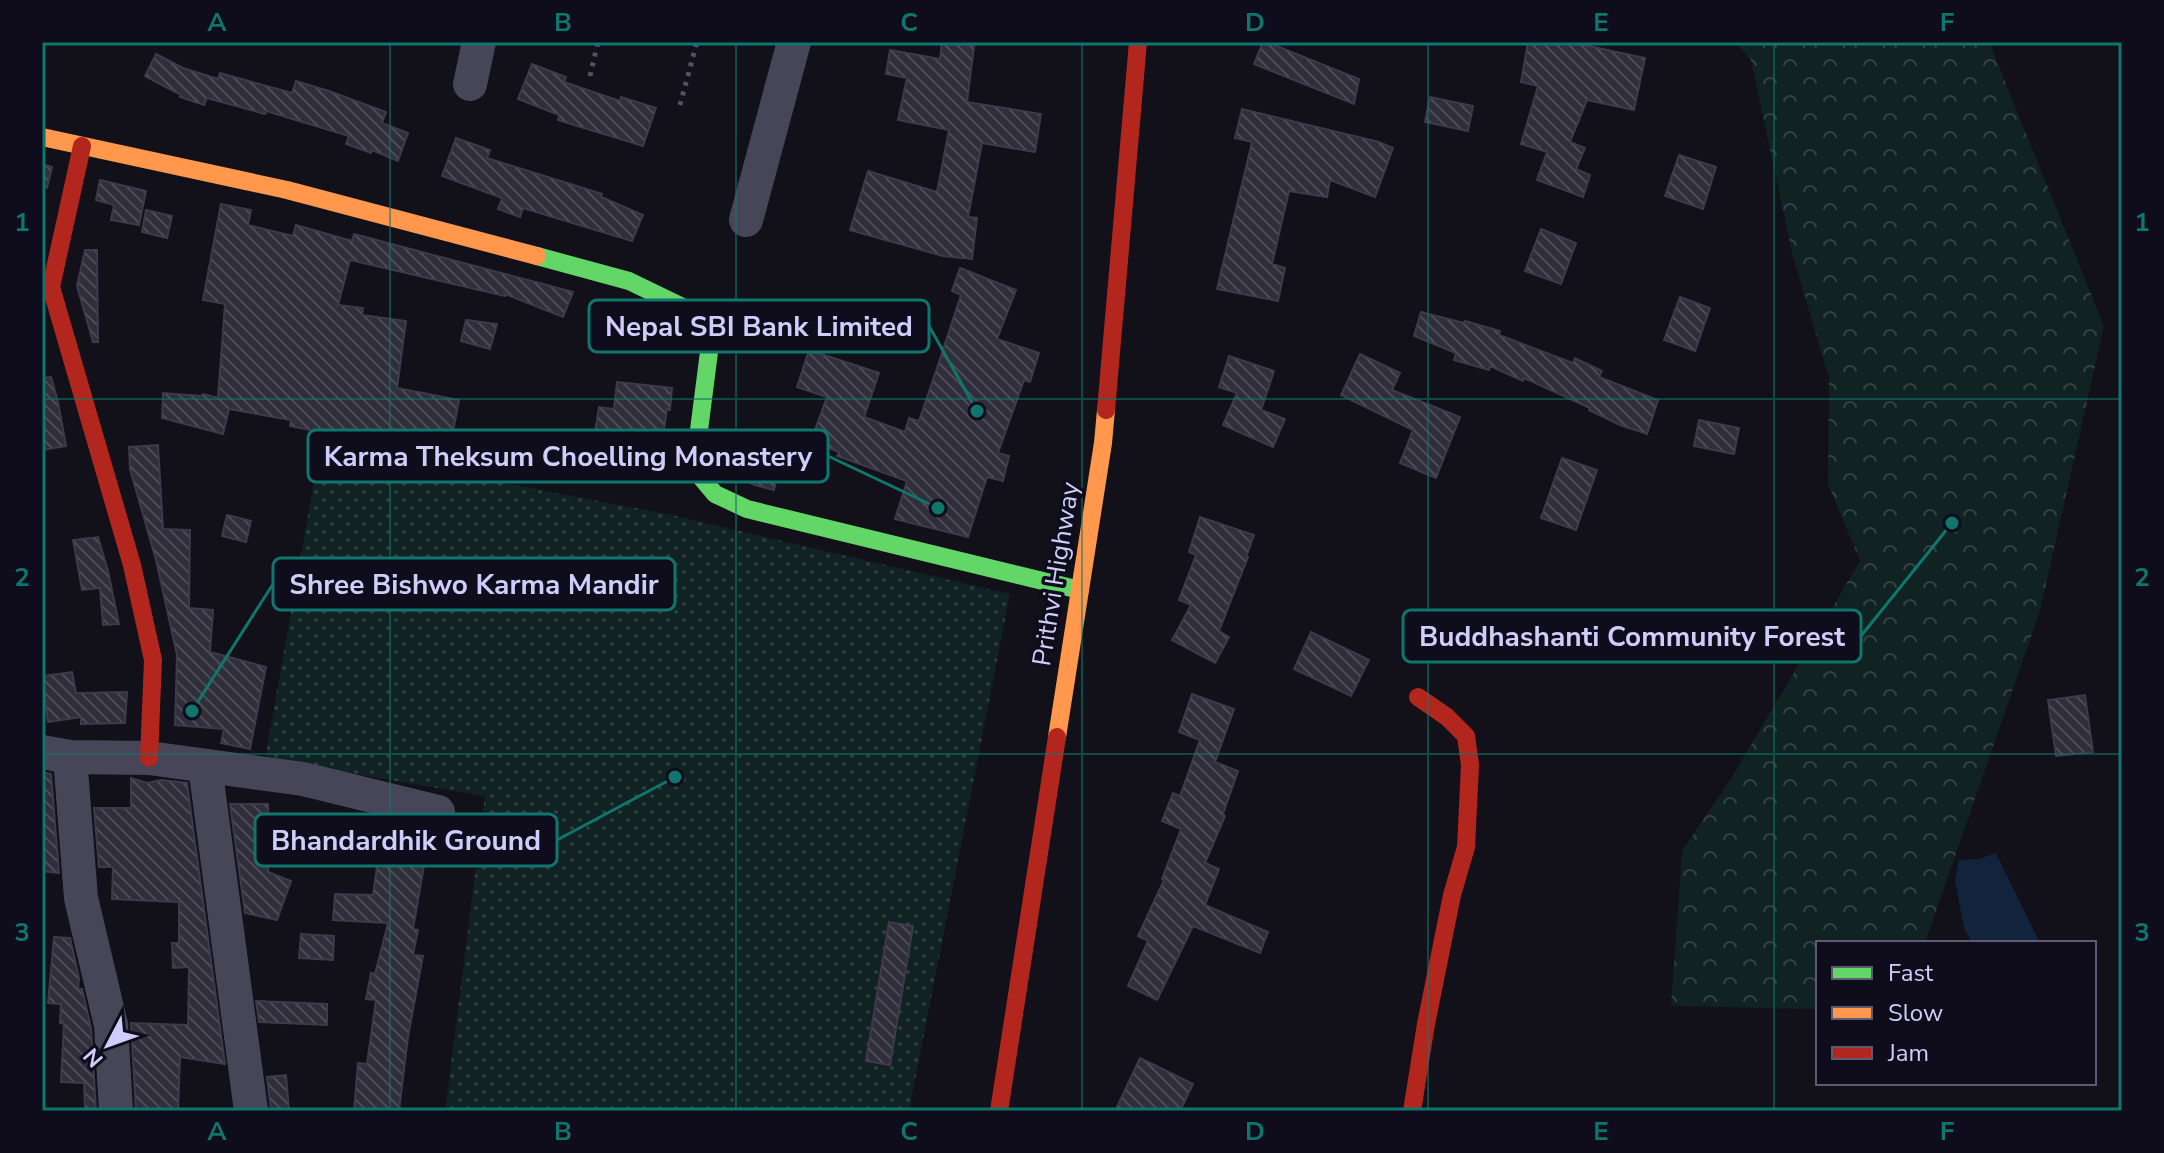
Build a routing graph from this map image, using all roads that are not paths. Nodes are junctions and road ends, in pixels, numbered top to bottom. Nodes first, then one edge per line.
1 (479, 42) edge
2 (794, 42) edge
3 (1138, 42) edge
4 (470, 84) dead end
5 (42, 137) edge
6 (82, 146) junction
7 (746, 220) dead end
8 (1080, 590) junction
9 (1418, 697) dead end
10 (50, 746) edge
11 (149, 758) junction
12 (205, 766) junction
13 (438, 812) dead end
14 (116, 1111) edge
15 (251, 1111) edge
16 (999, 1111) edge
17 (1412, 1111) edge

1 - 4 street
2 - 7 street
3 - 8 main road, Prithvi Highway
5 - 6 main road
6 - 8 main road
6 - 11 main road
8 - 16 main road, Prithvi Highway
9 - 17 main road
10 - 11 street
10 - 14 street
11 - 12 street
12 - 13 street
12 - 15 street

